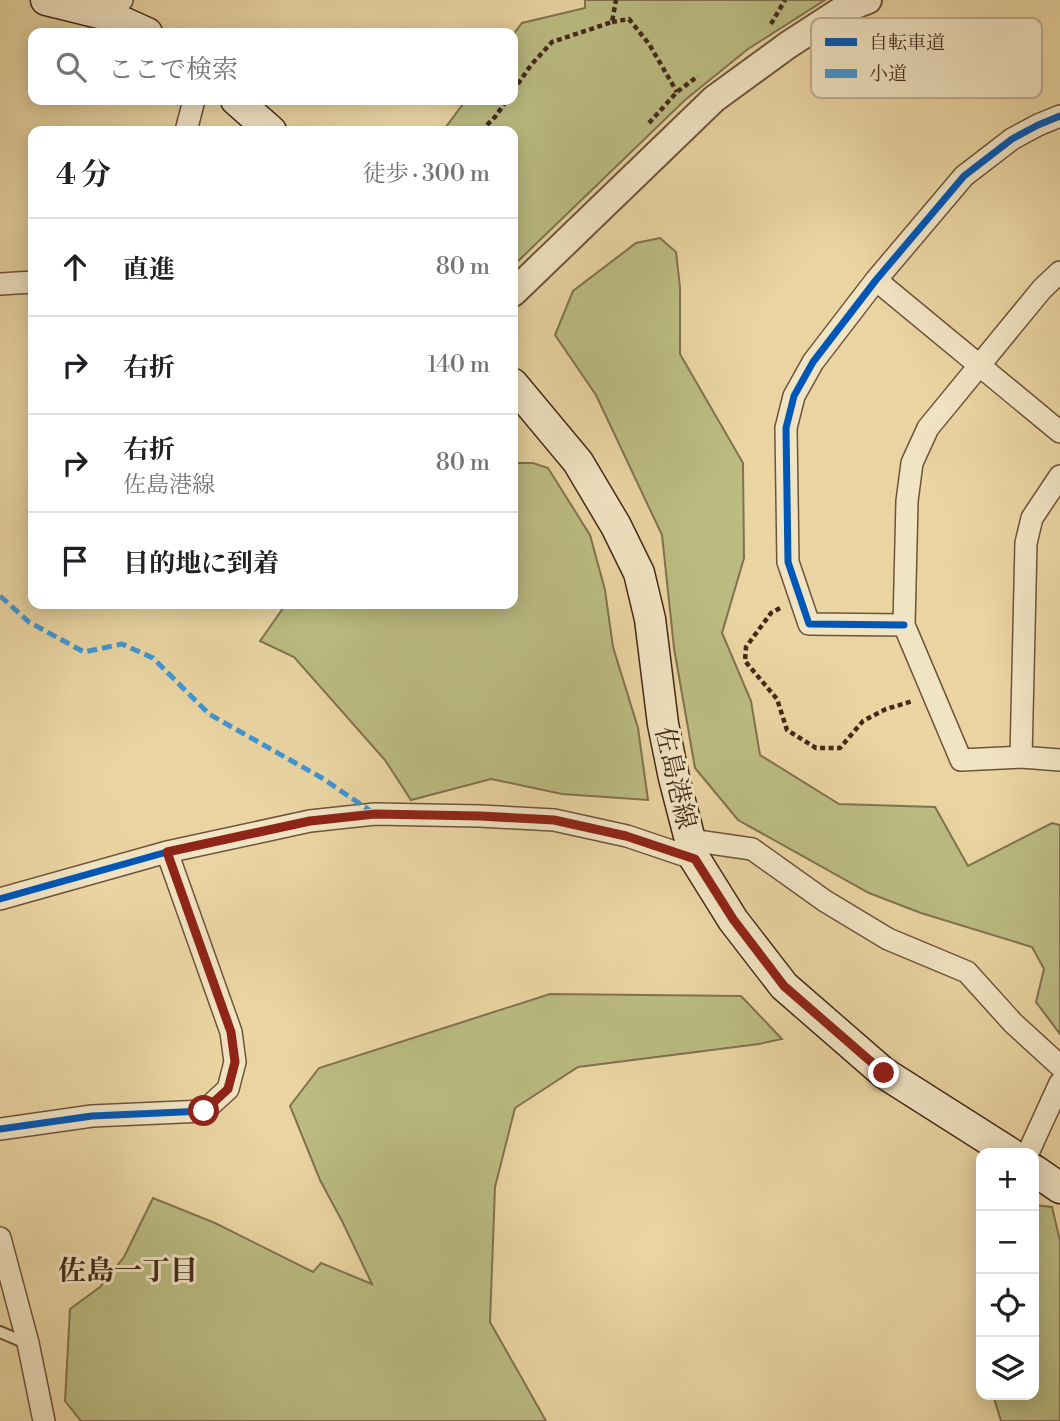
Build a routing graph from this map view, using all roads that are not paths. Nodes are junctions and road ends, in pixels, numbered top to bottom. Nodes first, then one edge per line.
1 (46, 0) edge
2 (868, 0) edge
3 (114, 8) edge
4 (830, 18) edge
5 (140, 28) edge
6 (811, 30) edge
7 (193, 105) edge
8 (242, 105) edge
9 (1060, 116) edge
10 (187, 126) edge
11 (265, 126) edge
12 (1060, 272) edge
13 (876, 280) junction
14 (28, 282) edge
15 (0, 284) edge
16 (518, 288) edge
17 (980, 364) junction
18 (518, 390) edge
19 (1060, 432) edge
20 (1060, 476) edge
21 (904, 625) junction
22 (1021, 757) junction
23 (1060, 760) edge
24 (692, 849) junction
25 (167, 852) junction
26 (0, 900) edge
27 (1060, 1066) edge
28 (1060, 1083) edge
29 (0, 1129) edge
30 (1002, 1148) edge
31 (1030, 1148) edge
32 (1039, 1173) edge
33 (1060, 1188) edge
34 (0, 1238) edge
35 (0, 1332) edge
36 (28, 1343) junction
37 (44, 1421) edge

1 - 3 main road
2 - 4 street
3 - 5 main road
6 - 16 street
7 - 10 street
8 - 11 main road
9 - 13 street
12 - 17 street
13 - 17 street
13 - 21 street
14 - 15 street
17 - 19 street
17 - 21 street
18 - 24 main road, 佐島港線
20 - 22 street
21 - 22 street
22 - 23 street
24 - 25 street
24 - 27 street
24 - 30 main road, 佐島港線
25 - 26 street
25 - 29 street
28 - 31 street
32 - 33 main road
34 - 36 street
35 - 36 lane
36 - 37 street

